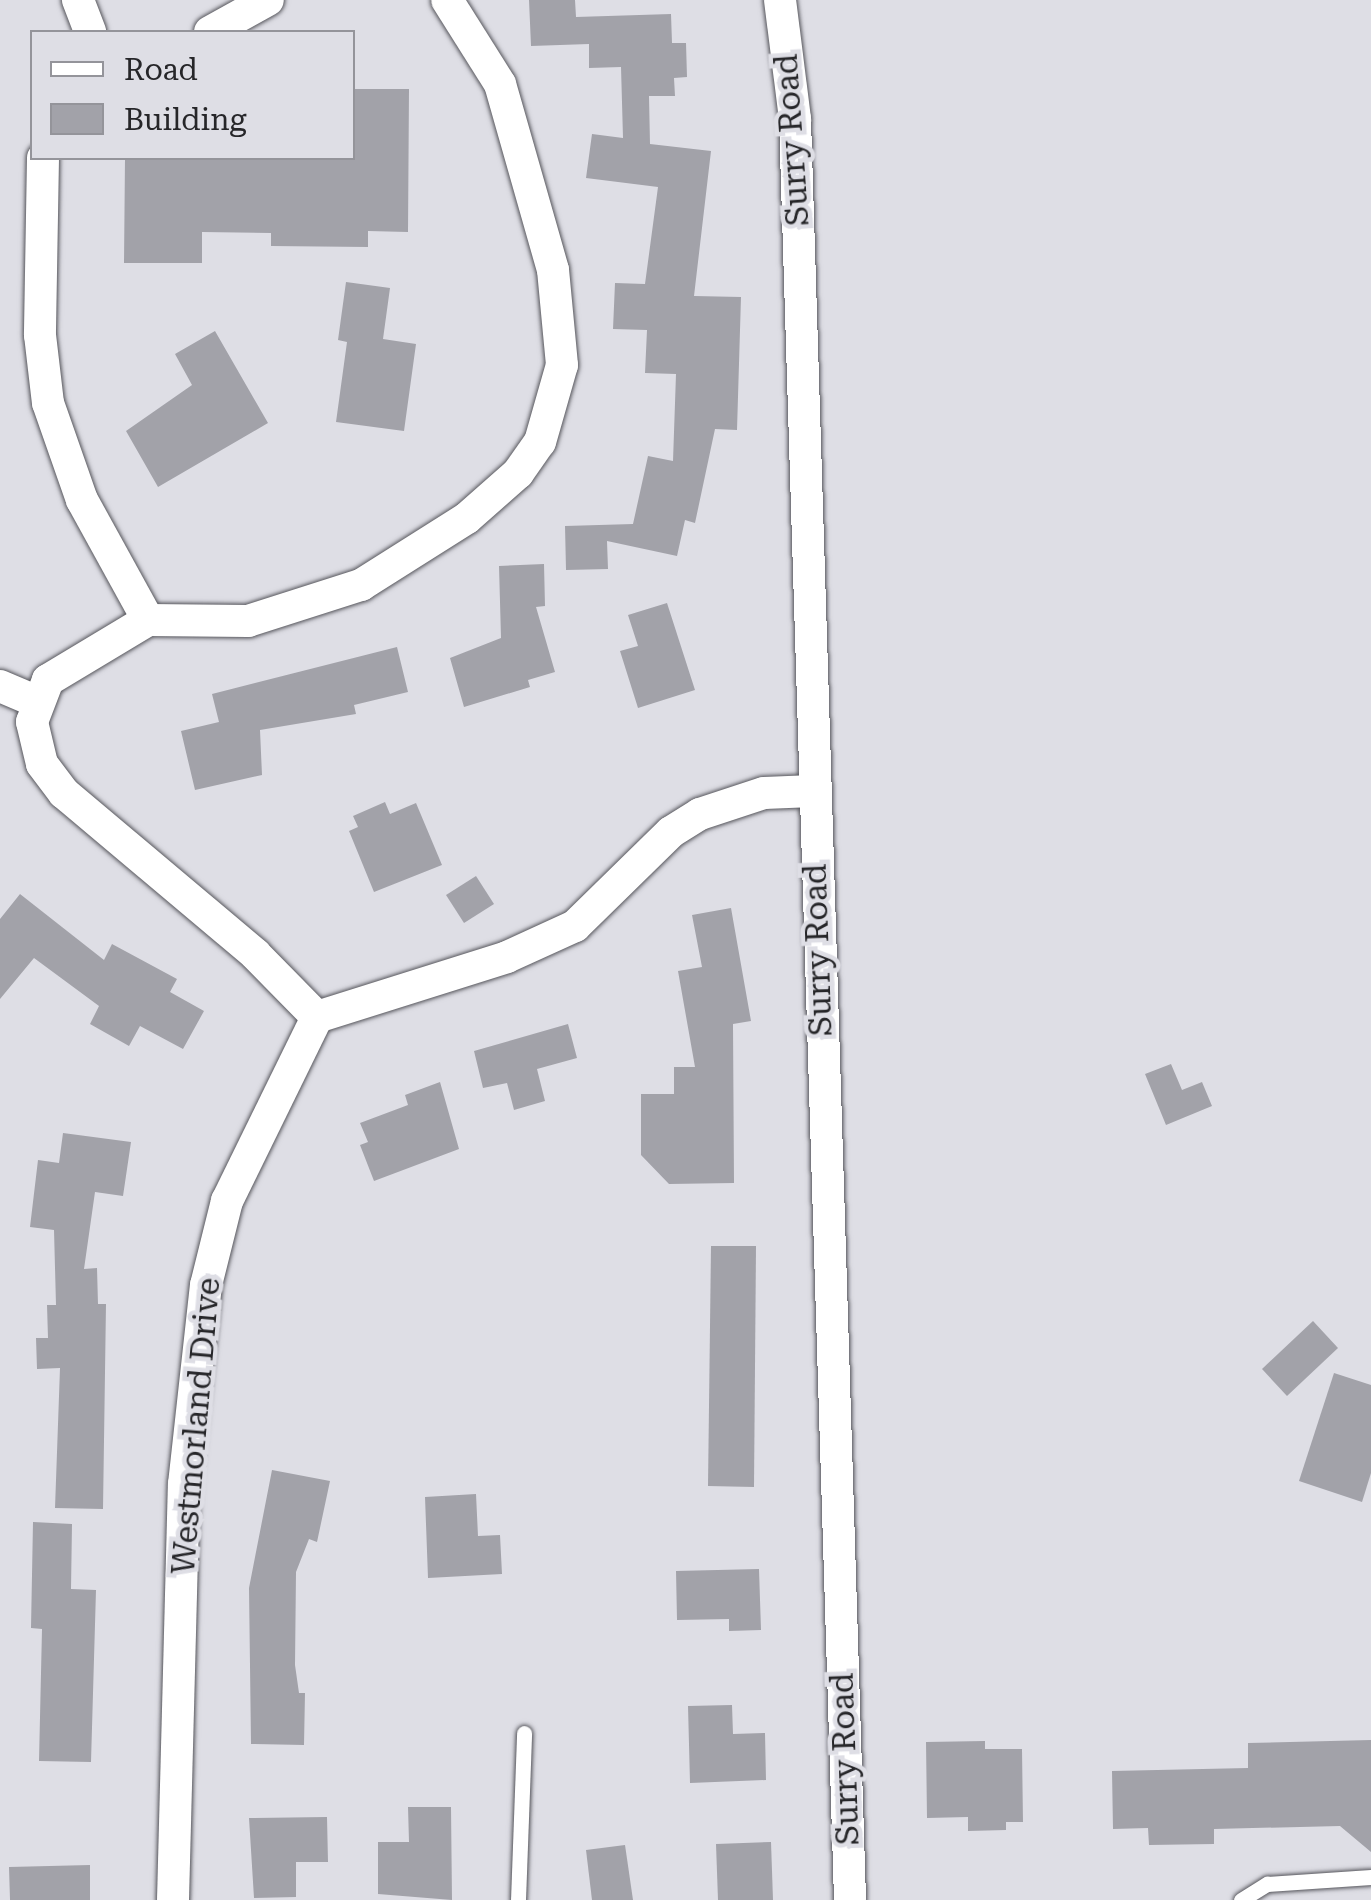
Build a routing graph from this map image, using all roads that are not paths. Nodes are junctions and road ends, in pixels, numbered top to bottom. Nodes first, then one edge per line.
1 (78, 0) edge
2 (268, 0) edge
3 (448, 0) edge
4 (780, 0) edge
5 (89, 30) edge
6 (214, 30) edge
7 (43, 160) edge
8 (148, 620) junction
9 (0, 686) edge
10 (36, 702) junction
11 (813, 790) junction
12 (317, 1017) junction
13 (524, 1733) dead end
14 (1371, 1877) edge
15 (174, 1900) edge
16 (518, 1900) edge
17 (850, 1900) edge
18 (1240, 1900) edge

1 - 5 street
2 - 6 street
3 - 8 street
4 - 11 street, Surry Road
7 - 8 street
8 - 10 street
9 - 10 street
10 - 12 street
11 - 12 street
11 - 17 street, Surry Road
12 - 15 street, Westmorland Drive
13 - 16 lane
14 - 18 lane

